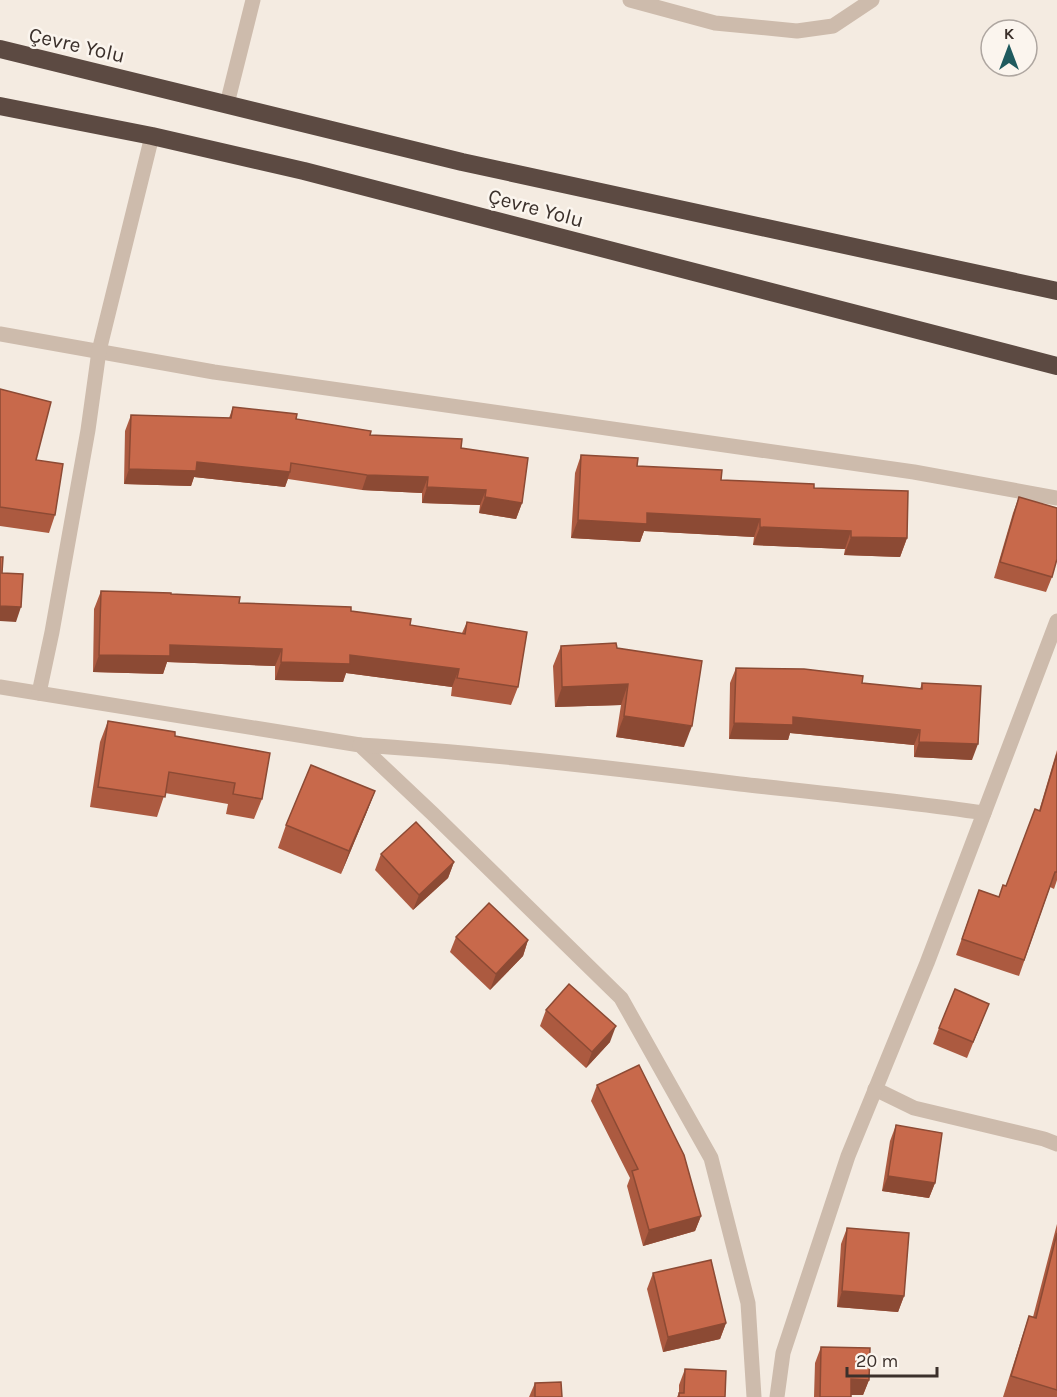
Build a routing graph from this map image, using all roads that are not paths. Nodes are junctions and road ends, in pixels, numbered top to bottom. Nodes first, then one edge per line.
1 (253, 0) edge
2 (630, 0) edge
3 (872, 0) edge
4 (0, 50) edge
5 (226, 104) junction
6 (0, 106) edge
7 (152, 136) junction
8 (1057, 291) edge
9 (0, 334) edge
10 (99, 351) junction
11 (1057, 366) edge
12 (1057, 498) edge
13 (1057, 621) edge
14 (0, 687) edge
15 (39, 693) junction
16 (360, 745) junction
17 (984, 813) junction
18 (876, 1089) junction
19 (1057, 1144) edge
20 (754, 1397) edge
21 (777, 1397) edge

1 - 5 street
2 - 3 street
4 - 5 highway, Çevre Yolu
5 - 8 highway, Çevre Yolu
6 - 7 highway, Çevre Yolu
7 - 10 street
7 - 11 highway, Çevre Yolu
9 - 10 street
10 - 12 street
10 - 15 street
13 - 17 street
14 - 15 street
15 - 16 street
16 - 17 street
16 - 20 street
17 - 18 street
18 - 19 street
18 - 21 street

